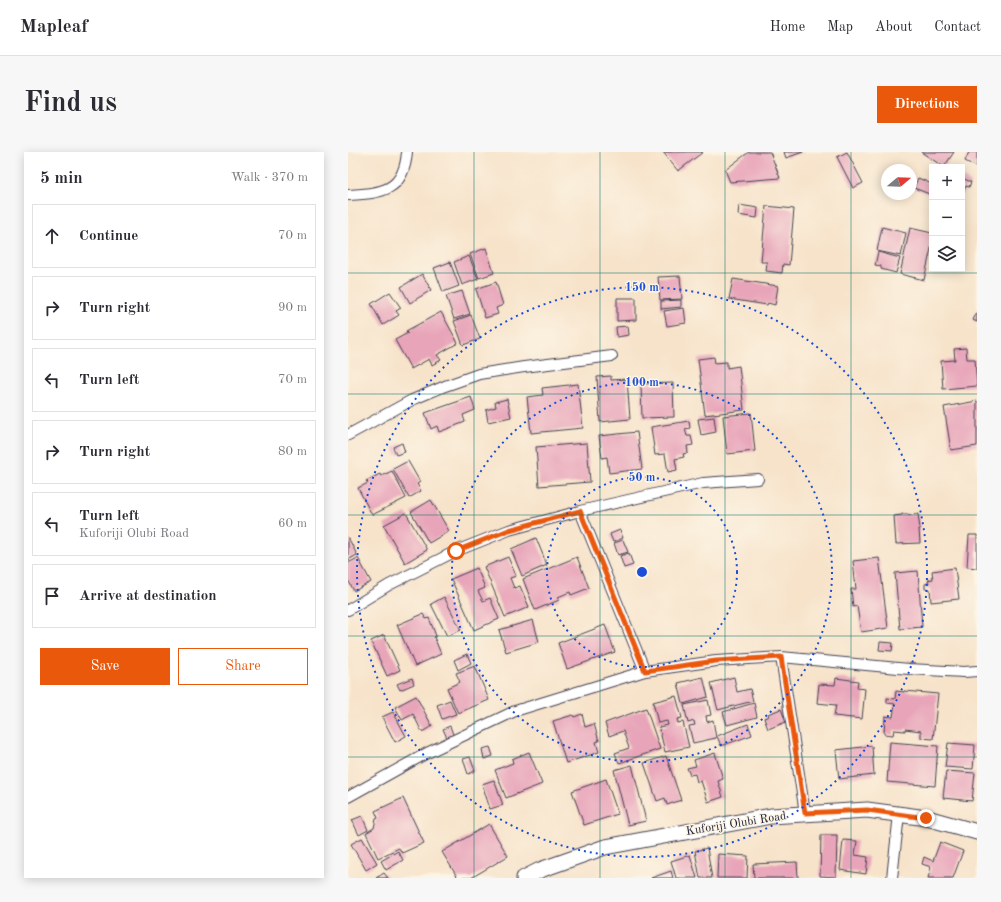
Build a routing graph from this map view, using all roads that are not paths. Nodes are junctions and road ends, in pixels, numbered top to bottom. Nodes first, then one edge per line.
1 (407, 152) edge
2 (348, 195) edge
3 (612, 356) dead end
4 (348, 435) edge
5 (758, 479) dead end
6 (580, 511) junction
7 (348, 610) edge
8 (781, 657) junction
9 (645, 671) junction
10 (977, 671) edge
11 (348, 797) edge
12 (805, 813) junction
13 (899, 814) junction
14 (977, 832) edge
15 (524, 878) edge
16 (892, 878) edge

1 - 2 street
3 - 4 street
5 - 6 street
6 - 7 street
6 - 9 street
8 - 9 street
8 - 10 street
8 - 12 street
9 - 11 street
12 - 13 street, Kuforiji Olubi Road
12 - 15 street, Kuforiji Olubi Road
13 - 14 street, Kuforiji Olubi Road
13 - 16 street

